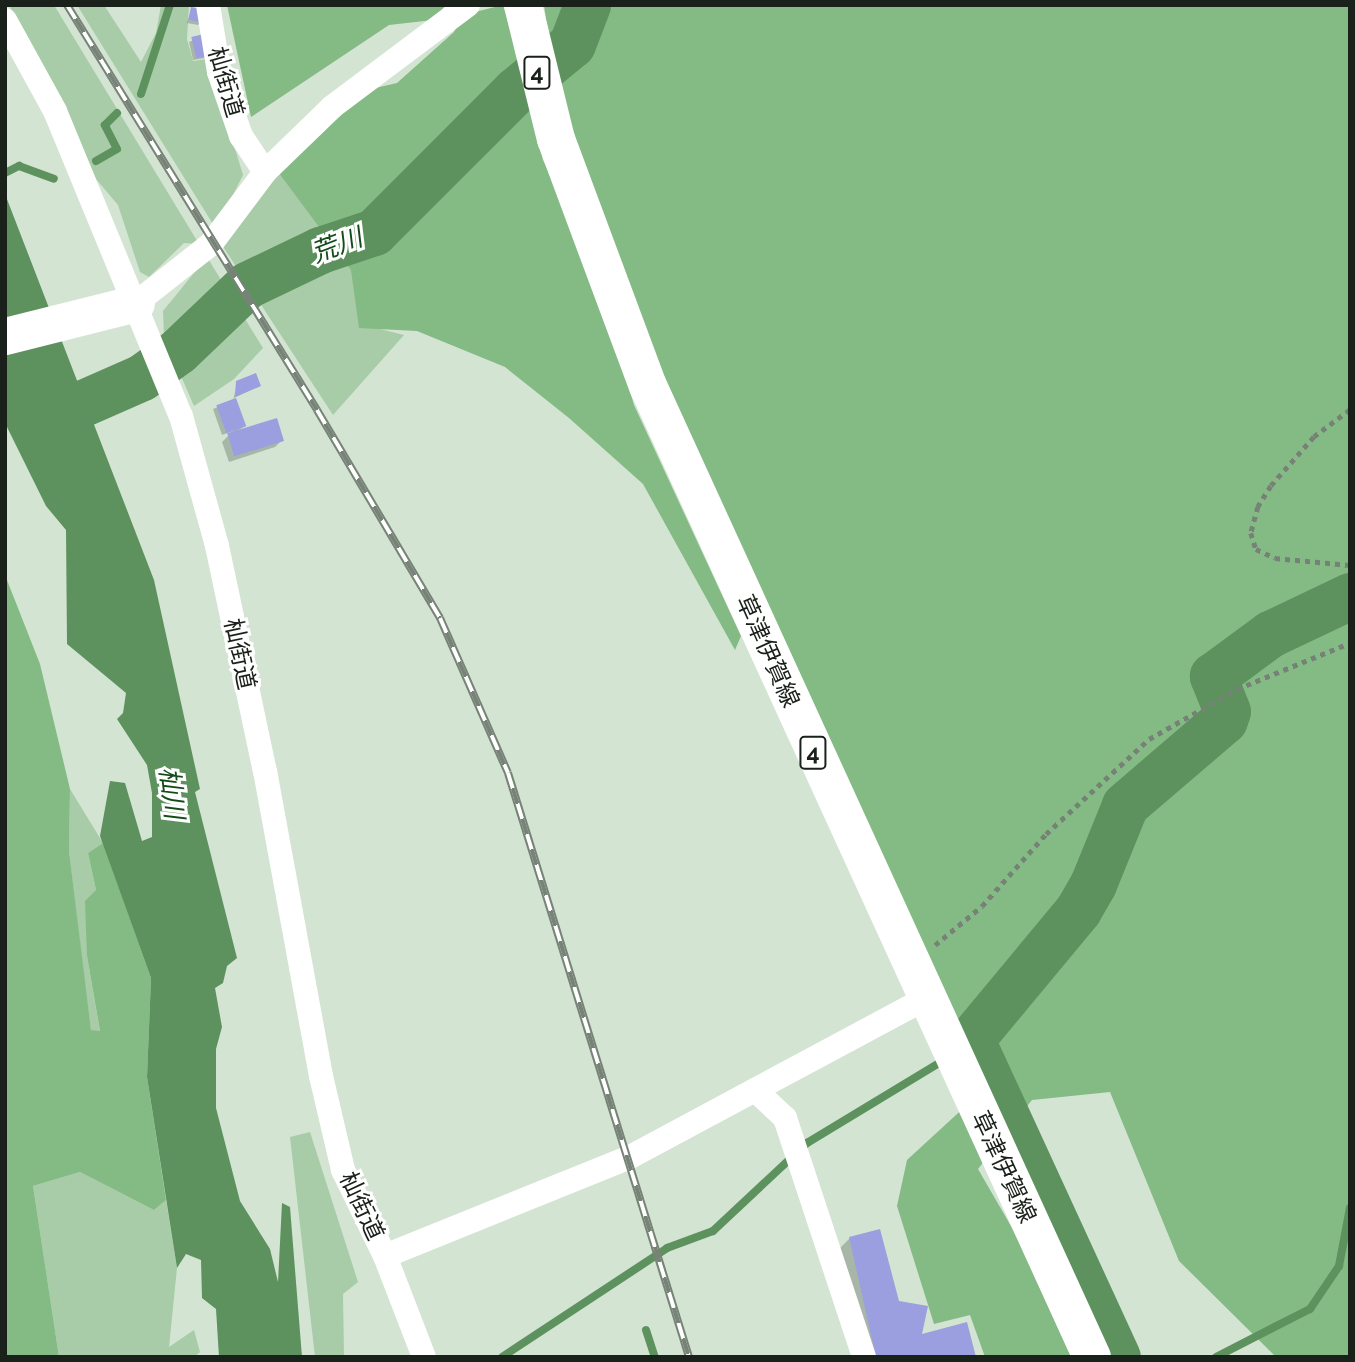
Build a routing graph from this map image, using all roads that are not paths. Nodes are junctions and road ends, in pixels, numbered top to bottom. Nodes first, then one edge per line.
1 (208, 5) edge
2 (468, 5) edge
3 (523, 5) edge
4 (5, 20) edge
5 (265, 172) junction
6 (121, 308) junction
7 (5, 336) edge
8 (925, 999) junction
9 (755, 1090) junction
10 (385, 1256) junction
11 (424, 1357) edge
12 (864, 1357) edge
13 (1092, 1357) edge

1 - 5 street, 杣街道
2 - 5 street
3 - 8 main road, 草津伊賀線 / 4
4 - 6 street, 杣街道
5 - 6 street
6 - 7 street
6 - 10 street, 杣街道
8 - 9 street
8 - 13 main road, 草津伊賀線 / 4
9 - 10 street
9 - 12 street
10 - 11 street, 杣街道

